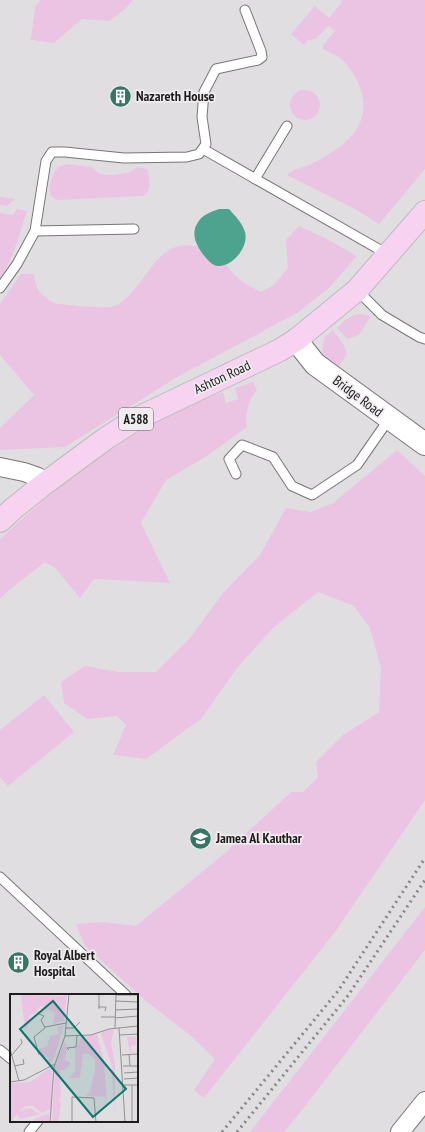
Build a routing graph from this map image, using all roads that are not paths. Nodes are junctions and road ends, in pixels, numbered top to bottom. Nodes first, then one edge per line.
1 (245, 10) dead end
2 (287, 126) dead end
3 (203, 149) junction
4 (255, 179) junction
5 (425, 212) edge
6 (134, 229) dead end
7 (35, 231) junction
8 (389, 255) junction
9 (0, 288) edge
10 (357, 290) junction
11 (425, 339) edge
12 (296, 340) junction
13 (389, 419) junction
14 (425, 444) edge
15 (0, 467) edge
16 (236, 474) dead end
17 (44, 484) junction
18 (0, 521) edge
19 (0, 877) edge
20 (125, 994) edge
21 (0, 1050) edge
22 (10, 1058) edge
23 (425, 1101) edge
24 (37, 1122) edge
25 (29, 1132) edge
26 (400, 1132) edge

1 - 3 lane
2 - 4 lane
3 - 4 lane
3 - 7 lane
4 - 8 lane
5 - 8 main road, Ashton Road / A588
6 - 7 lane
7 - 9 lane
8 - 10 main road, Ashton Road / A588
10 - 11 lane
10 - 12 main road, Ashton Road / A588
12 - 13 street, Bridge Road
12 - 17 main road, Ashton Road / A588
13 - 14 street, Bridge Road
13 - 16 lane
15 - 17 street
17 - 18 main road, Ashton Road / A588
19 - 20 lane
21 - 22 lane
23 - 26 street
24 - 25 lane

